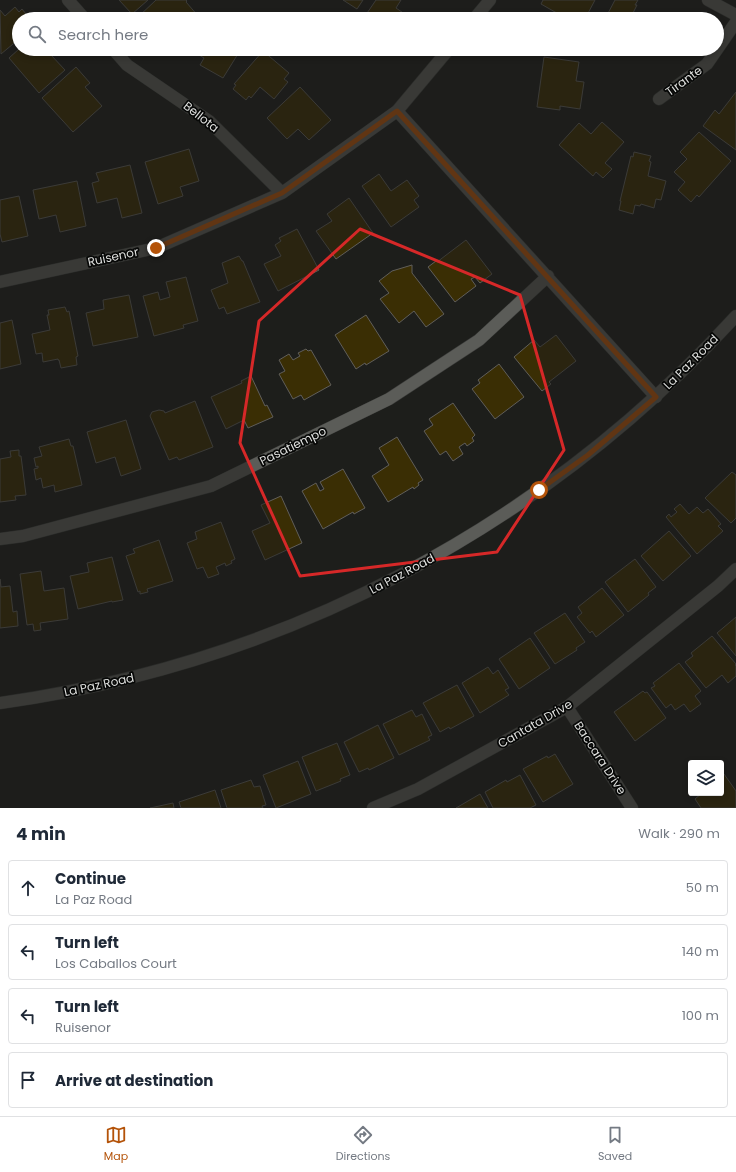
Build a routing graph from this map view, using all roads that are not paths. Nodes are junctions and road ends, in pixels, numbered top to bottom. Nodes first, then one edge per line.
1 (68, 0) edge
2 (490, 0) edge
3 (708, 0) edge
4 (79, 12) edge
5 (480, 12) edge
6 (736, 15) edge
7 (736, 22) edge
8 (724, 39) edge
9 (119, 56) edge
10 (443, 56) edge
11 (713, 56) edge
12 (658, 99) dead end
13 (397, 111) junction
14 (282, 193) junction
15 (548, 276) junction
16 (0, 282) edge
17 (736, 316) edge
18 (656, 397) junction
19 (0, 539) edge
20 (736, 569) edge
21 (0, 703) edge
22 (567, 707) junction
23 (373, 808) edge
24 (632, 808) edge

1 - 4 street
2 - 5 street
3 - 6 street
7 - 8 street, Tirante
9 - 14 street, Bellota
10 - 13 street, Ruisenor
11 - 12 street, Tirante
13 - 14 street, Ruisenor
13 - 15 street
14 - 16 street, Ruisenor
15 - 18 street
15 - 19 street, Pasatiempo
17 - 18 street, La Paz Road
18 - 21 street, La Paz Road
20 - 22 street, Cantata Drive
22 - 23 street, Cantata Drive
22 - 24 street, Baccara Drive

